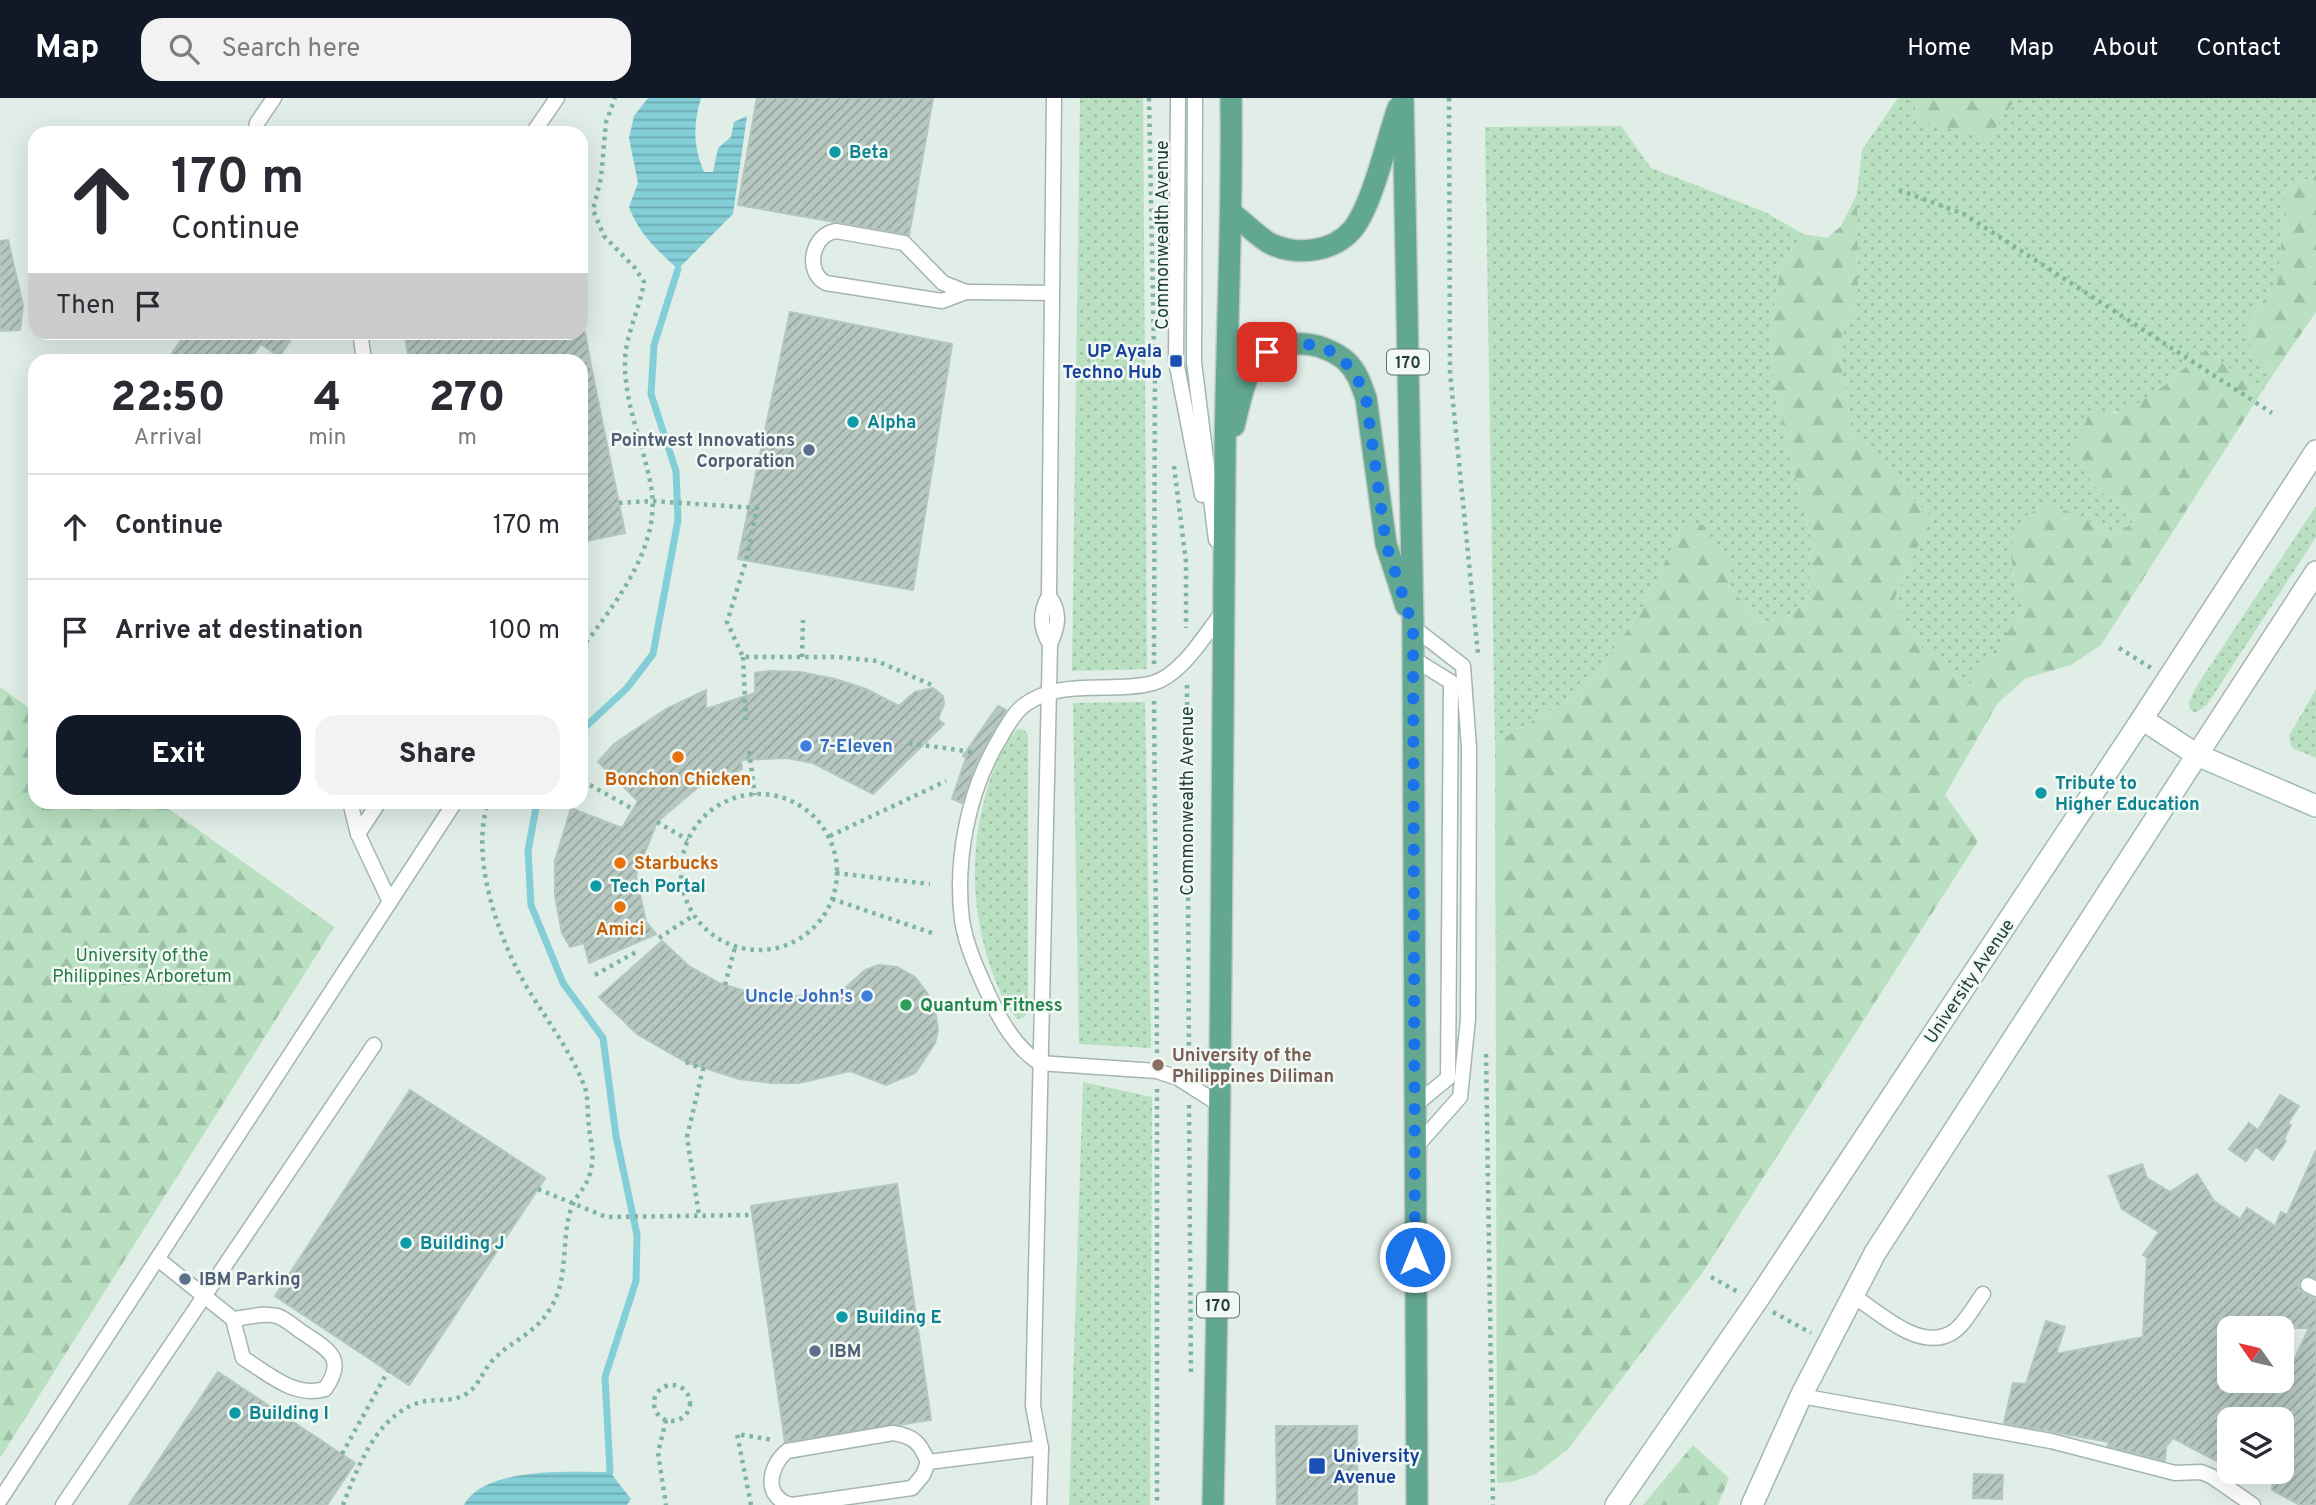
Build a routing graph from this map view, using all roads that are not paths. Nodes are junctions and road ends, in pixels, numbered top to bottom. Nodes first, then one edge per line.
1 (274, 98) edge
2 (557, 98) edge
3 (1054, 98) edge
4 (1178, 98) edge
5 (1195, 98) edge
6 (1231, 98) edge
7 (1402, 98) edge
8 (256, 126) edge
9 (538, 126) edge
10 (1233, 214) junction
11 (966, 292) junction
12 (1051, 293) junction
13 (2316, 451) edge
14 (1225, 455) junction
15 (2316, 572) edge
16 (1225, 610) junction
17 (1413, 627) junction
18 (1412, 658) junction
19 (1049, 694) junction
20 (2142, 719) junction
21 (2197, 755) junction
22 (2316, 806) edge
23 (351, 809) edge
24 (374, 809) edge
25 (450, 809) edge
26 (358, 834) junction
27 (390, 902) junction
28 (374, 1045) dead end
29 (1039, 1063) junction
30 (1222, 1105) junction
31 (1414, 1106) junction
32 (1414, 1150) junction
33 (159, 1260) junction
34 (1983, 1294) dead end
35 (1852, 1295) junction
36 (204, 1296) junction
37 (233, 1320) junction
38 (1801, 1396) junction
39 (1041, 1448) junction
40 (928, 1462) junction
41 (0, 1500) edge
42 (1418, 1503) edge
43 (63, 1505) edge
44 (1039, 1505) edge
45 (1213, 1505) edge
46 (1616, 1505) edge
47 (1752, 1505) edge
48 (2253, 1505) edge

1 - 8 lane
2 - 9 lane
3 - 12 lane
4 - 16 lane
5 - 16 lane
6 - 10 main road, Commonwealth Avenue / 170
7 - 10 main road
7 - 17 main road, 170
10 - 14 main road, Commonwealth Avenue / 170
11 - 11 lane
11 - 12 lane
12 - 19 lane
13 - 20 main road, University Avenue
14 - 16 main road, Commonwealth Avenue / 170
14 - 17 main road
15 - 21 main road
16 - 19 lane
16 - 30 main road, Commonwealth Avenue / 170
17 - 18 main road, 170
17 - 32 lane
18 - 31 main road, 170
18 - 31 lane
19 - 29 lane
19 - 29 lane
20 - 21 main road
20 - 46 main road, University Avenue
21 - 22 main road
21 - 35 main road
23 - 26 lane
24 - 26 lane
25 - 27 lane
26 - 27 lane
27 - 33 lane
28 - 36 lane
29 - 30 lane
29 - 39 lane
30 - 45 main road, Commonwealth Avenue / 170
31 - 32 main road, 170
32 - 42 main road, 170
33 - 36 lane
33 - 41 lane
34 - 35 lane
35 - 38 main road
36 - 37 lane
36 - 43 lane
37 - 37 lane
38 - 47 main road
38 - 48 lane
39 - 40 lane
39 - 44 lane
40 - 40 lane

